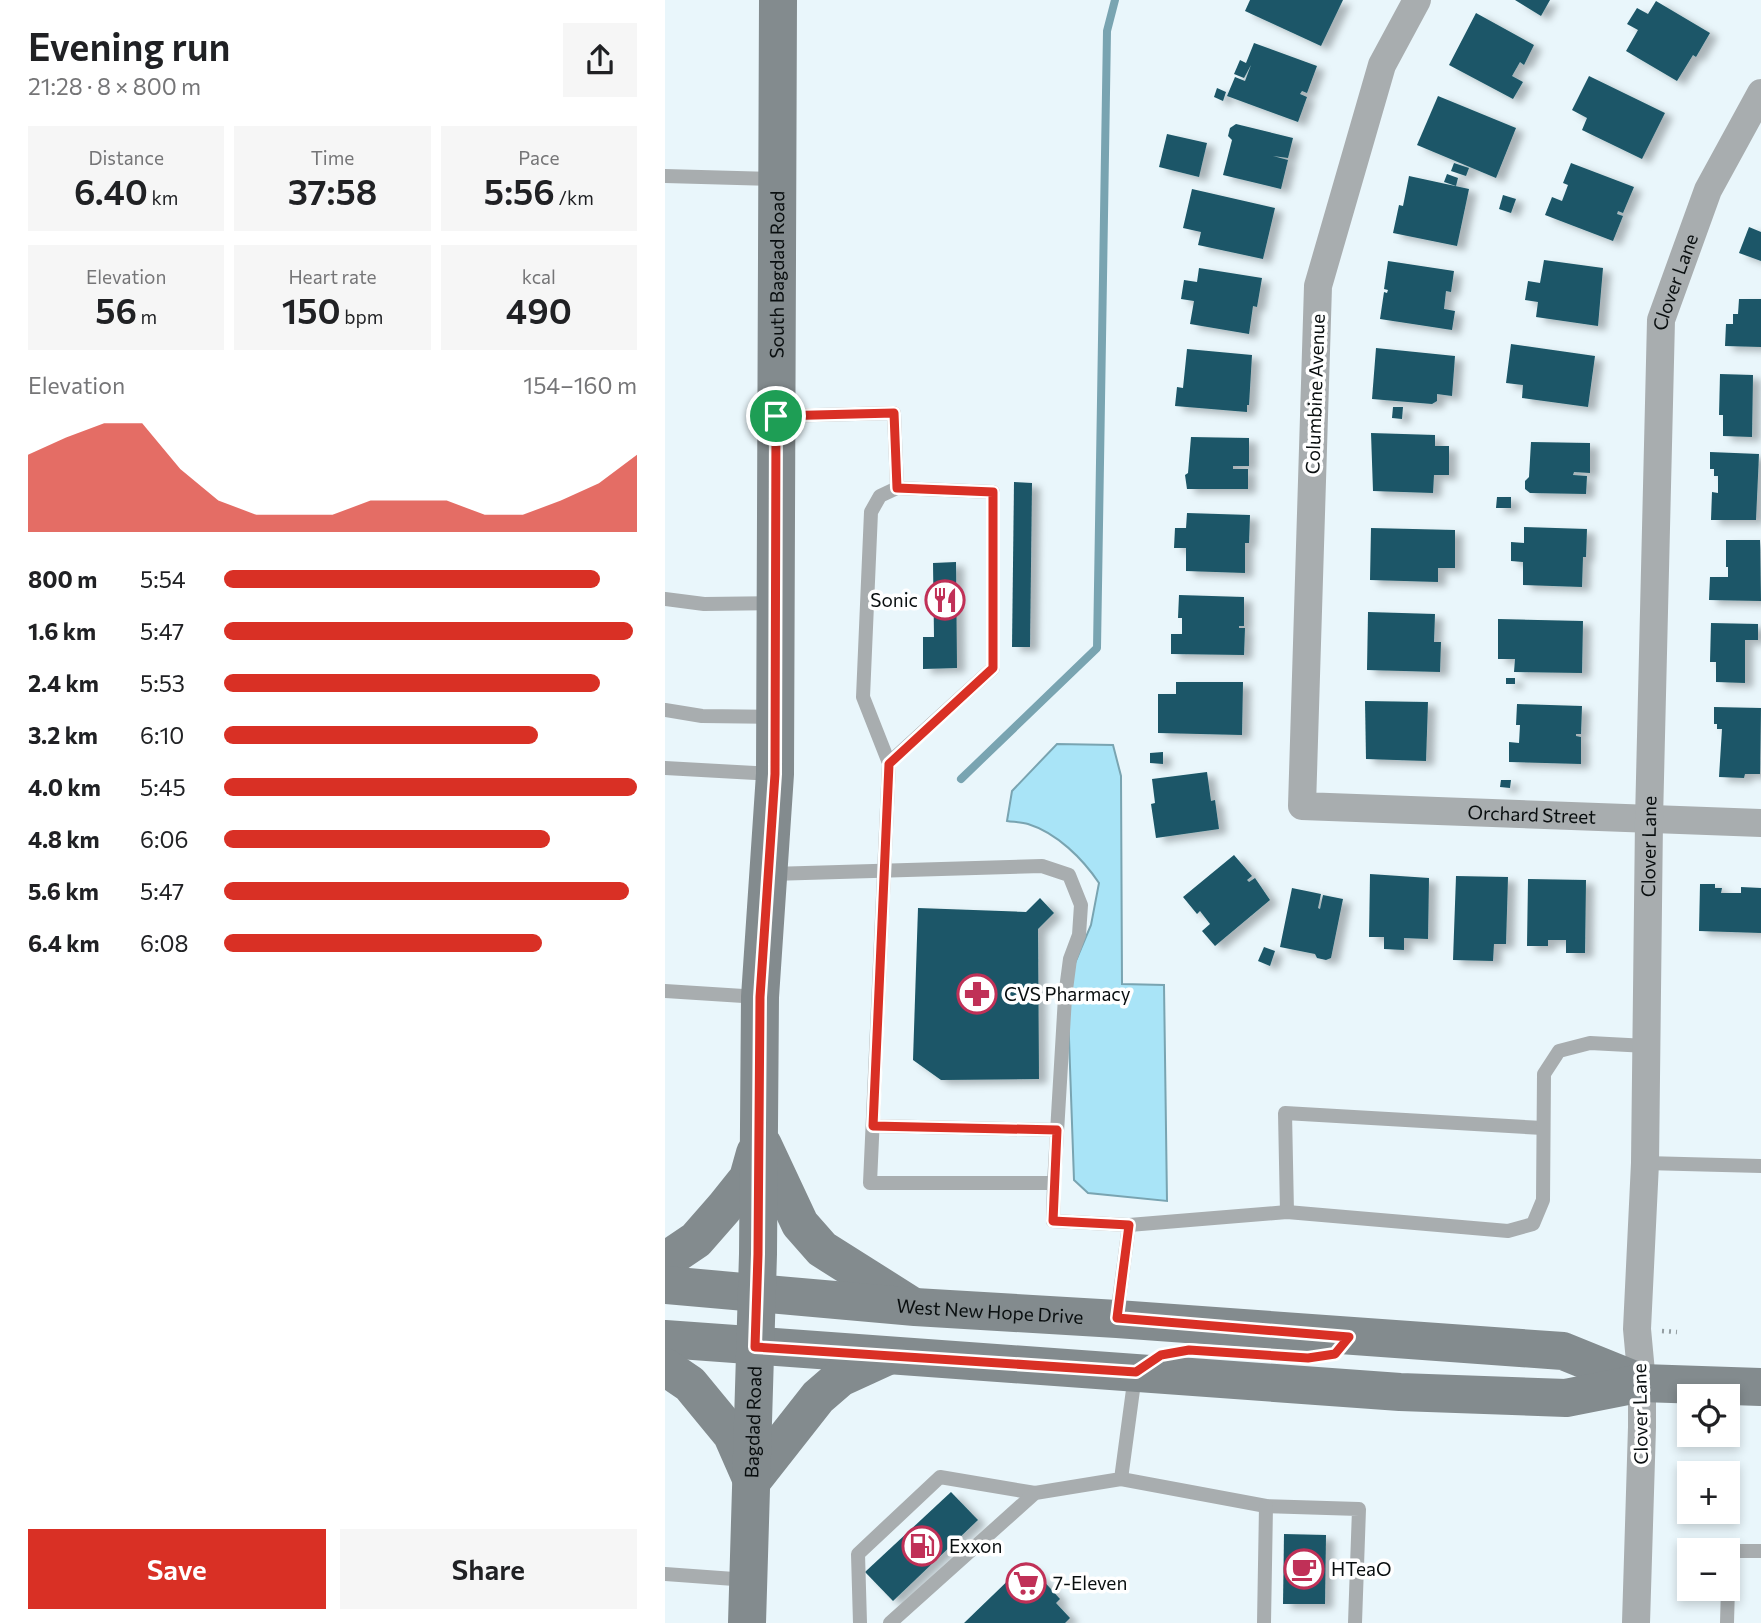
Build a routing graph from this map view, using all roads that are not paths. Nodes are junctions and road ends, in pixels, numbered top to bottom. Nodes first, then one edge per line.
1 (778, 0) edge
2 (1417, 0) edge
3 (1761, 93) edge
4 (665, 176) edge
5 (777, 179) junction
6 (776, 416) junction
7 (897, 488) junction
8 (665, 599) edge
9 (776, 603) junction
10 (665, 710) edge
11 (775, 717) junction
12 (889, 764) junction
13 (665, 768) edge
14 (775, 774) junction
15 (1302, 806) joint
16 (1649, 820) junction
17 (1761, 823) edge
18 (884, 869) junction
19 (769, 887) junction
20 (665, 991) edge
21 (760, 997) junction
22 (1647, 1046) junction
23 (873, 1126) junction
24 (1543, 1128) junction
25 (1057, 1130) junction
26 (759, 1137) junction
27 (1645, 1163) junction
28 (1761, 1166) edge
29 (1054, 1183) junction
30 (1287, 1213) junction
31 (1129, 1225) junction
32 (665, 1261) edge
33 (665, 1286) edge
34 (757, 1294) junction
35 (915, 1307) junction
36 (1117, 1318) junction
37 (1349, 1337) junction
38 (665, 1339) edge
39 (755, 1347) junction
40 (890, 1355) junction
41 (665, 1367) edge
42 (1136, 1372) junction
43 (1642, 1383) junction
44 (1761, 1387) edge
45 (1121, 1479) junction
46 (752, 1481) junction
47 (1035, 1493) junction
48 (1266, 1506) junction
49 (1761, 1551) edge
50 (665, 1574) edge
51 (749, 1580) junction
52 (747, 1623) edge
53 (860, 1623) edge
54 (890, 1623) edge
55 (1264, 1623) edge
56 (1355, 1623) edge
57 (1636, 1623) edge
58 (1727, 1623) edge

1 - 5 main road, South Bagdad Road
2 - 15 street, Columbine Avenue
3 - 16 street, Clover Lane
4 - 5 lane
5 - 6 main road, South Bagdad Road
6 - 7 lane
6 - 9 main road, South Bagdad Road
7 - 12 lane
7 - 12 lane
8 - 9 lane
9 - 11 main road, South Bagdad Road
10 - 11 lane
11 - 14 main road, South Bagdad Road
12 - 18 lane
13 - 14 lane
14 - 19 main road, South Bagdad Road
15 - 16 street, Orchard Street
16 - 17 street, Orchard Street
16 - 22 street, Clover Lane
18 - 19 lane
18 - 23 lane
18 - 25 lane
19 - 21 main road, South Bagdad Road
20 - 21 lane
21 - 26 main road, South Bagdad Road
22 - 24 lane
22 - 27 street, Clover Lane
23 - 25 lane
23 - 29 lane
24 - 30 lane
24 - 30 lane
25 - 29 lane
26 - 32 main road
26 - 34 main road, Bagdad Road
26 - 35 main road
27 - 28 lane
27 - 43 street, Clover Lane
29 - 31 lane
30 - 31 lane
31 - 36 lane
33 - 34 main road, West New Hope Drive
34 - 35 main road, West New Hope Drive
34 - 39 main road, Bagdad Road
35 - 36 main road, West New Hope Drive
36 - 37 main road, West New Hope Drive
37 - 42 main road
37 - 43 main road, West New Hope Drive
38 - 39 main road, West New Hope Drive
39 - 40 main road, West New Hope Drive
39 - 46 main road, Bagdad Road
40 - 42 main road, West New Hope Drive
40 - 46 main road
41 - 46 main road
42 - 43 main road, West New Hope Drive
42 - 45 lane
43 - 44 main road, West New Hope Drive
43 - 57 street, Clover Lane
45 - 47 lane
45 - 48 lane
46 - 51 main road, Bagdad Road
47 - 53 lane
47 - 54 lane
48 - 55 lane
48 - 56 lane
49 - 58 lane
50 - 51 lane
51 - 52 main road, Bagdad Road

